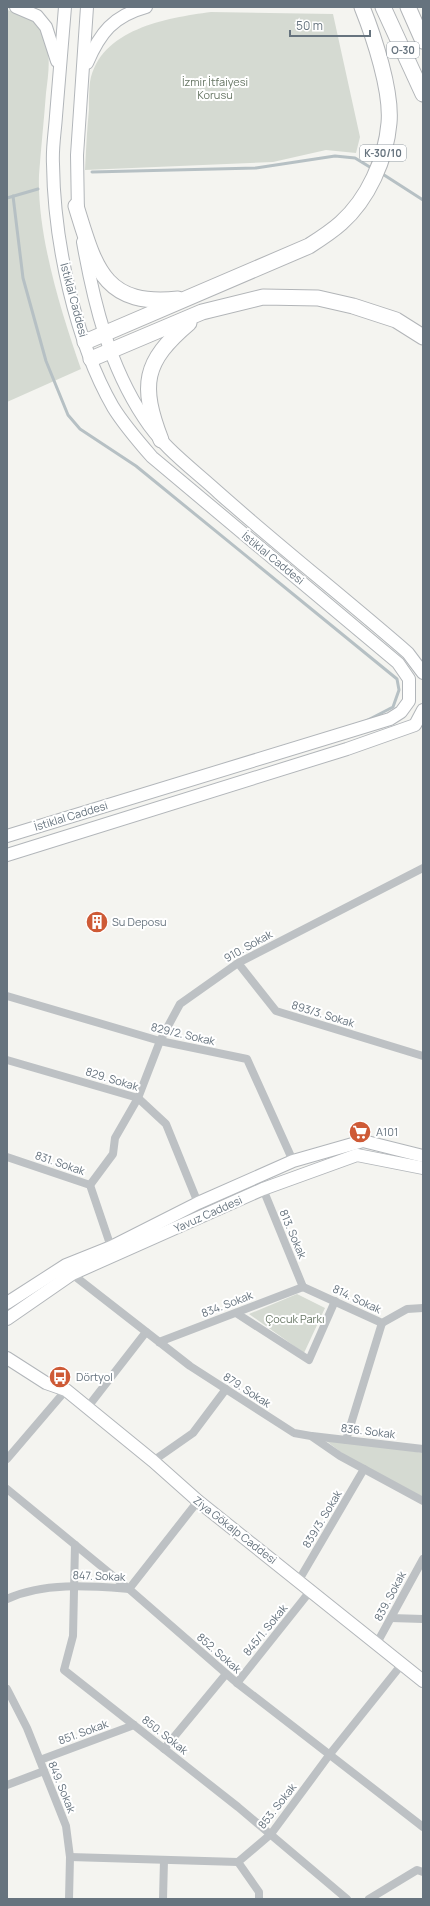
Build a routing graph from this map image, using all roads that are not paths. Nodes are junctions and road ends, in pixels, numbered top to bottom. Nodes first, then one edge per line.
1 (16, 7) edge
2 (65, 7) edge
3 (87, 7) edge
4 (146, 7) edge
5 (362, 7) edge
6 (383, 7) edge
7 (408, 7) edge
8 (418, 7) edge
9 (423, 15) edge
10 (423, 41) edge
11 (83, 72) junction
12 (59, 74) junction
13 (423, 94) edge
14 (76, 206) junction
15 (189, 298) junction
16 (202, 312) junction
17 (104, 335) junction
18 (423, 337) edge
19 (85, 342) junction
20 (110, 352) junction
21 (91, 360) junction
22 (161, 440) junction
23 (423, 673) edge
24 (423, 710) edge
25 (7, 836) edge
26 (7, 855) edge
27 (423, 868) edge
28 (238, 963) junction
29 (7, 996) edge
30 (160, 1041) junction
31 (423, 1056) edge
32 (7, 1060) edge
33 (138, 1098) junction
34 (423, 1156) edge
35 (7, 1157) edge
36 (293, 1161) junction
37 (423, 1168) edge
38 (90, 1185) junction
39 (263, 1189) junction
40 (198, 1203) junction
41 (111, 1247) junction
42 (72, 1274) junction
43 (303, 1287) junction
44 (335, 1301) junction
45 (7, 1303) edge
46 (423, 1308) edge
47 (236, 1312) junction
48 (7, 1319) edge
49 (382, 1322) junction
50 (146, 1332) junction
51 (159, 1342) junction
52 (7, 1349) edge
53 (7, 1358) edge
54 (46, 1383) junction
55 (226, 1389) junction
56 (66, 1390) junction
57 (87, 1408) junction
58 (311, 1436) junction
59 (346, 1440) junction
60 (423, 1449) edge
61 (7, 1459) edge
62 (153, 1461) junction
63 (364, 1469) junction
64 (7, 1489) edge
65 (198, 1501) junction
66 (423, 1501) edge
67 (75, 1545) junction
68 (423, 1559) edge
69 (298, 1580) junction
70 (74, 1585) junction
71 (129, 1589) junction
72 (311, 1590) junction
73 (7, 1599) edge
74 (391, 1618) junction
75 (423, 1619) edge
76 (377, 1644) junction
77 (402, 1664) junction
78 (226, 1674) junction
79 (423, 1681) edge
80 (237, 1683) junction
81 (7, 1689) edge
82 (134, 1725) junction
83 (164, 1749) junction
84 (330, 1754) junction
85 (40, 1760) junction
86 (44, 1771) junction
87 (7, 1785) edge
88 (423, 1827) edge
89 (271, 1834) junction
90 (70, 1856) junction
91 (164, 1860) junction
92 (238, 1862) junction
93 (423, 1872) edge
94 (69, 1899) edge
95 (163, 1899) edge
96 (259, 1899) edge
97 (347, 1899) edge
98 (369, 1899) edge

1 - 12 main road
2 - 12 main road, İstiklal Caddesi
3 - 11 main road, İstiklal Caddesi
4 - 11 main road
5 - 15 highway, K-30/10
6 - 13 highway, O-30
7 - 10 highway, O-30
8 - 9 highway
11 - 14 main road, İstiklal Caddesi
12 - 19 main road, İstiklal Caddesi
14 - 15 highway, K-30/10
14 - 17 main road, İstiklal Caddesi
15 - 17 highway, K-30/10
16 - 18 highway
16 - 20 highway
16 - 22 highway
17 - 19 highway
17 - 20 main road, İstiklal Caddesi
19 - 21 main road, İstiklal Caddesi
20 - 21 highway
20 - 22 main road, İstiklal Caddesi
21 - 25 main road, İstiklal Caddesi
22 - 23 main road, İstiklal Caddesi
24 - 26 main road, İstiklal Caddesi
27 - 28 street, 910. Sokak
28 - 30 street, 910. Sokak
28 - 31 street, 893/3. Sokak
29 - 30 street, 829/2. Sokak
30 - 33 street, 910. Sokak
30 - 36 street, 829/2. Sokak
32 - 33 street, 829. Sokak
33 - 38 street, 910. Sokak
33 - 40 street, 829. Sokak
34 - 36 main road, Yavuz Caddesi
35 - 38 street, 831. Sokak
36 - 40 main road, Yavuz Caddesi
37 - 39 main road, Yavuz Caddesi
38 - 41 street, 831. Sokak
39 - 42 main road, Yavuz Caddesi
39 - 43 street, 813. Sokak
40 - 41 main road, Yavuz Caddesi
41 - 45 main road, Yavuz Caddesi
42 - 48 main road, Yavuz Caddesi
42 - 50 street, 879. Sokak
43 - 44 street, 814. Sokak
43 - 47 street, 834. Sokak
44 - 47 street
44 - 49 street, 814. Sokak
46 - 49 street, 814. Sokak
47 - 51 street, 834. Sokak
49 - 59 street
50 - 51 street, 879. Sokak
50 - 57 street
51 - 55 street, 879. Sokak
52 - 54 main road, Ziya Gökalp Caddesi
53 - 54 main road, Ziya Gökalp Caddesi
54 - 56 main road, Ziya Gökalp Caddesi
55 - 58 street, 879. Sokak
55 - 62 street
56 - 57 main road, Ziya Gökalp Caddesi
56 - 61 street
57 - 62 main road, Ziya Gökalp Caddesi
58 - 59 street, 836. Sokak
58 - 63 street, 879. Sokak
59 - 60 street, 836. Sokak
62 - 65 main road, Ziya Gökalp Caddesi
63 - 66 street, 879. Sokak
63 - 69 street, 839/3. Sokak
64 - 67 street, 852. Sokak
65 - 69 main road, Ziya Gökalp Caddesi
65 - 71 street, 847. Sokak
67 - 70 street, 850. Sokak
67 - 71 street, 852. Sokak
68 - 74 street, 839. Sokak
69 - 72 main road, Ziya Gökalp Caddesi
70 - 71 street, 847. Sokak
70 - 73 street, 847. Sokak
70 - 82 street, 850. Sokak
71 - 78 street, 852. Sokak
72 - 76 main road, Ziya Gökalp Caddesi
72 - 80 street, 845/1. Sokak
74 - 75 street
74 - 76 street, 839. Sokak
76 - 77 main road, Ziya Gökalp Caddesi
77 - 79 main road, Ziya Gökalp Caddesi
77 - 84 street, 853. Sokak
78 - 80 street, 852. Sokak
78 - 83 street
80 - 84 street, 852. Sokak
81 - 85 street, 849. Sokak
82 - 83 street, 850. Sokak
82 - 85 street, 851. Sokak
83 - 89 street, 850. Sokak
84 - 88 street, 852. Sokak
84 - 89 street, 853. Sokak
85 - 86 street, 849. Sokak
86 - 87 street
86 - 90 street, 849. Sokak
89 - 92 street, 853. Sokak
89 - 97 street, 850. Sokak
90 - 91 street
90 - 94 street, 849. Sokak
91 - 92 street
91 - 95 street
92 - 96 street
93 - 98 street

